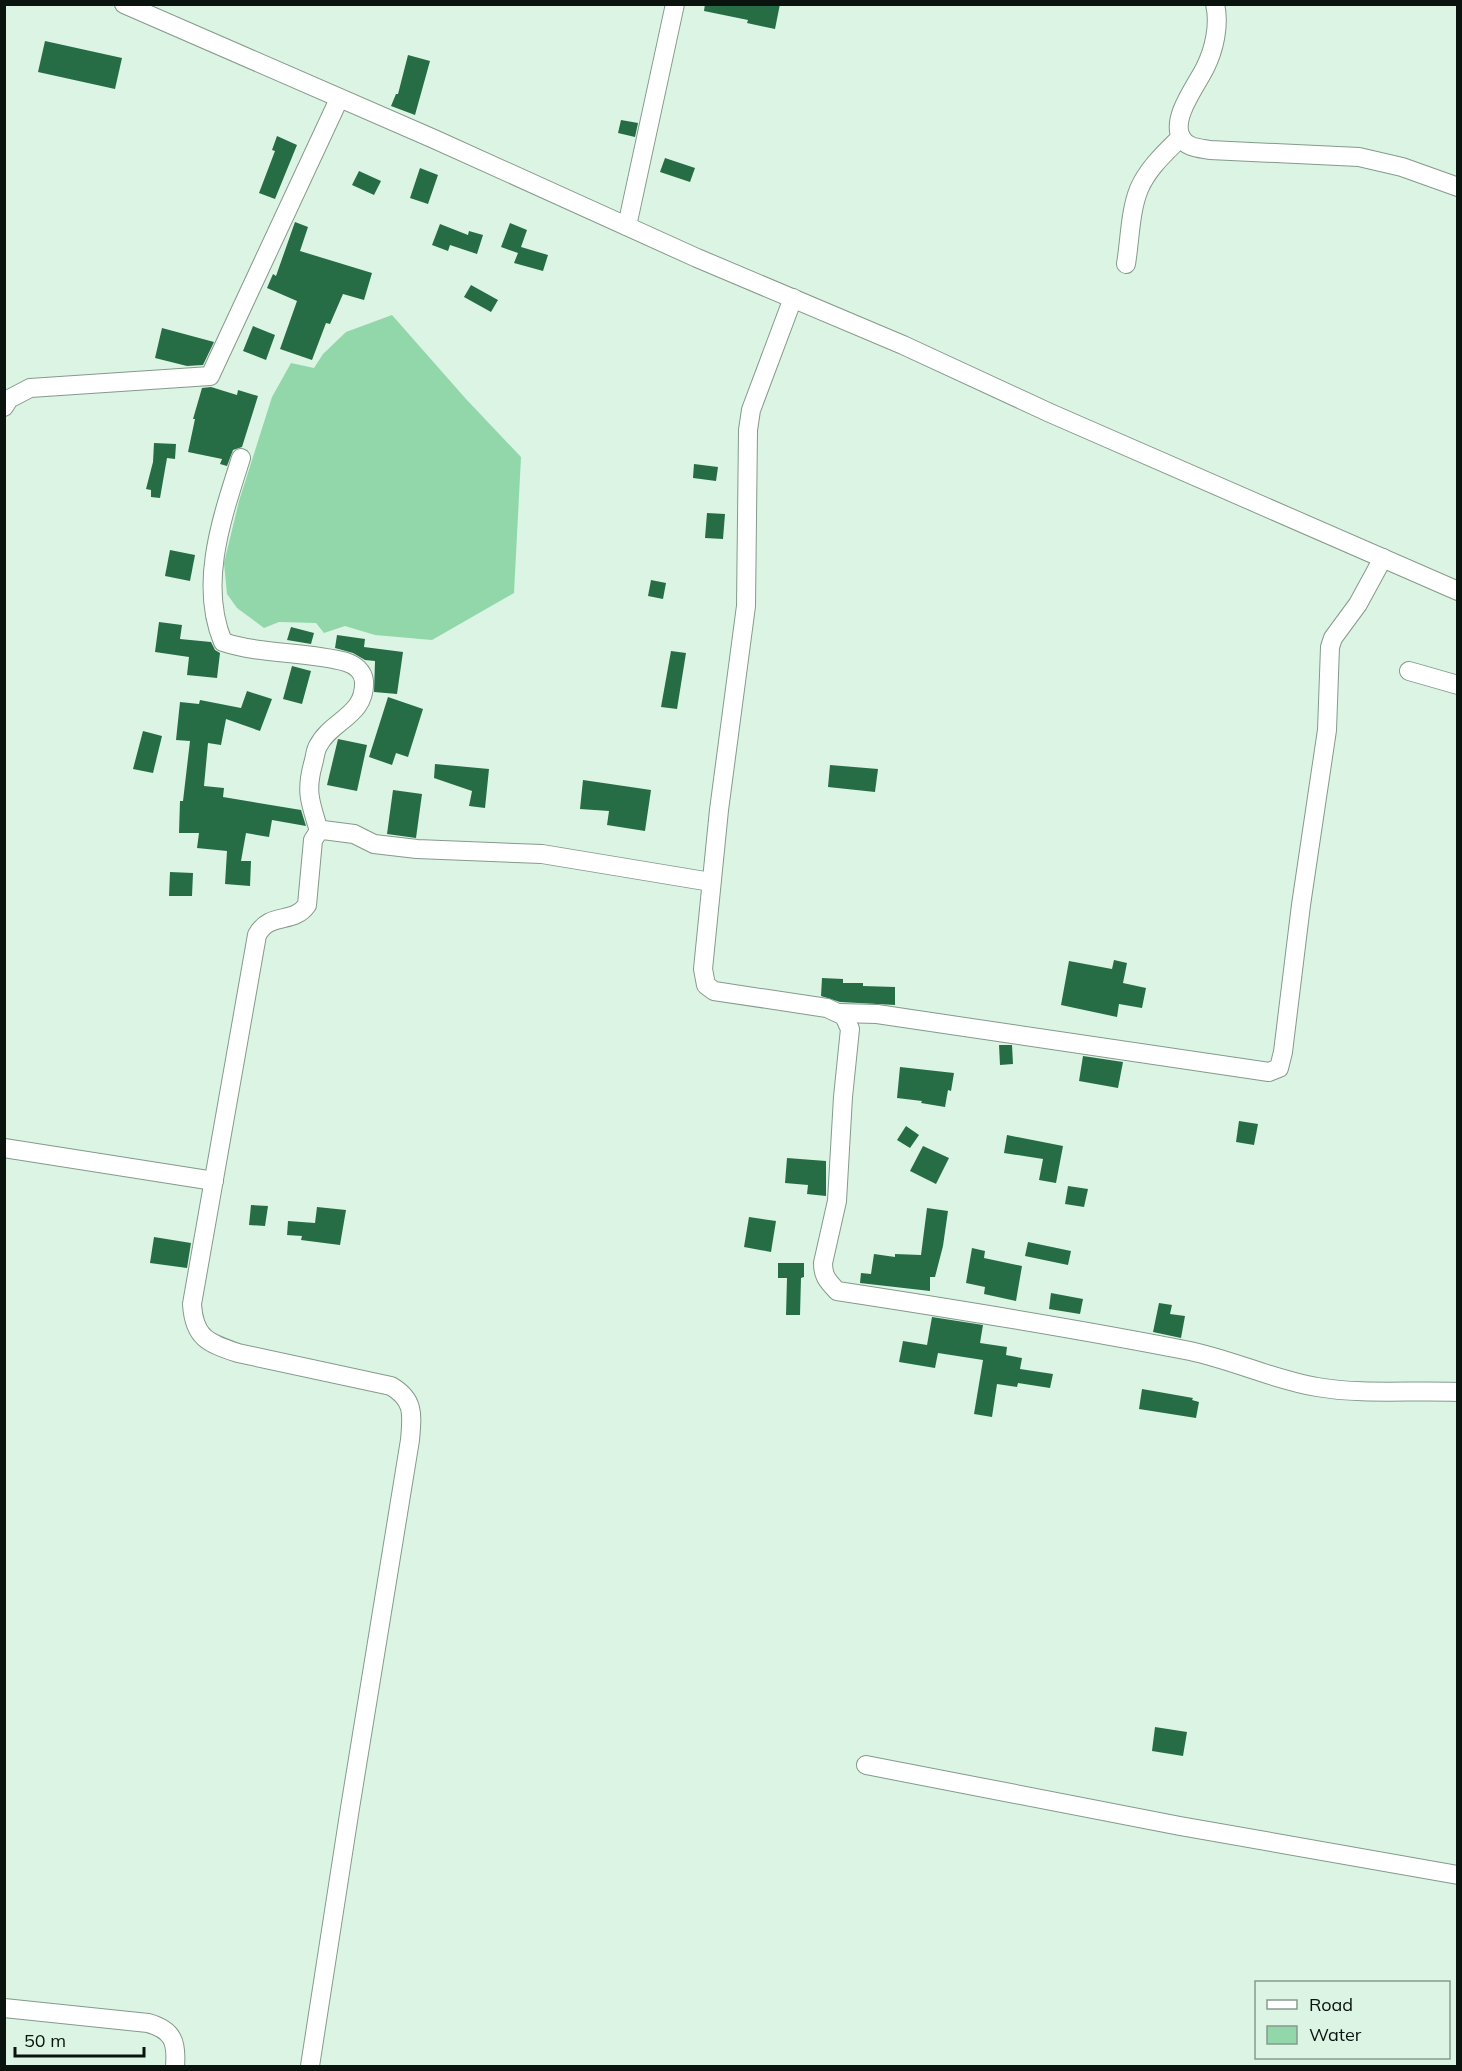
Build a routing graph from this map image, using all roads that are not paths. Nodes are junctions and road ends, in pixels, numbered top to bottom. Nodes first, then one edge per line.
1 (124, 4) edge
2 (675, 4) edge
3 (1215, 4) edge
4 (339, 99) junction
5 (1181, 137) junction
6 (1458, 187) edge
7 (627, 226) junction
8 (1126, 264) dead end
9 (793, 298) junction
10 (4, 407) edge
11 (241, 458) dead end
12 (1383, 558) junction
13 (1458, 591) edge
14 (1409, 671) dead end
15 (1458, 685) edge
16 (319, 831) junction
17 (711, 882) junction
18 (839, 1013) junction
19 (4, 1148) edge
20 (214, 1180) junction
21 (1458, 1392) edge
22 (866, 1765) dead end
23 (1458, 1875) edge
24 (4, 2008) edge
25 (175, 2067) edge
26 (310, 2067) edge

1 - 4 street
2 - 7 street
3 - 5 street
4 - 7 street
4 - 10 street
5 - 6 street
5 - 8 street
7 - 9 street
9 - 12 street
9 - 17 street
11 - 16 street
12 - 13 street
12 - 18 street
14 - 15 street
16 - 17 street
16 - 20 street
17 - 18 street
18 - 21 street
19 - 20 street
20 - 26 street
22 - 23 street
24 - 25 street

